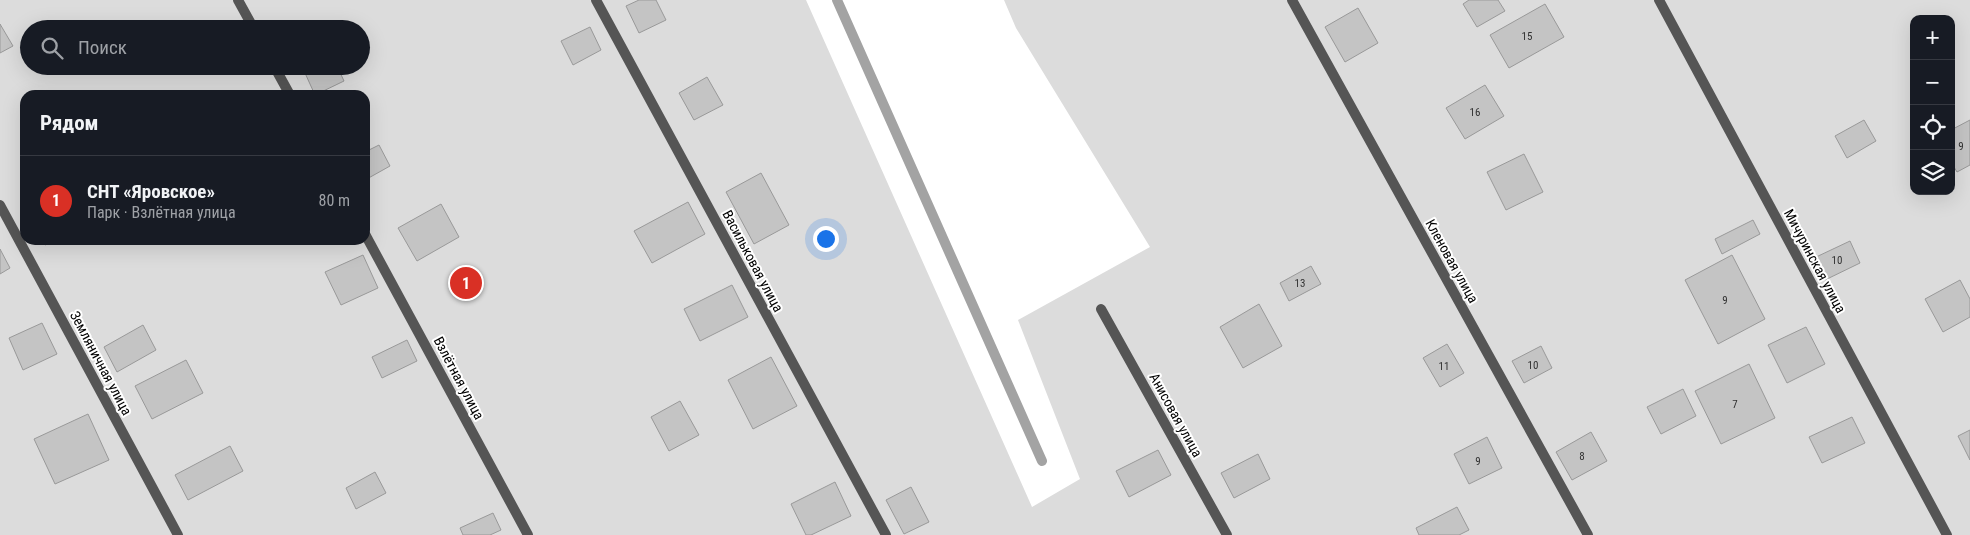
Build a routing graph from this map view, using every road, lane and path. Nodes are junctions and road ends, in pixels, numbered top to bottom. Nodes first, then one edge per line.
1 (238, 0) edge
2 (596, 0) edge
3 (1292, 0) edge
4 (1658, 0) edge
5 (249, 20) edge
6 (279, 75) edge
7 (287, 90) edge
8 (0, 205) edge
9 (20, 242) edge
10 (370, 243) edge
11 (22, 245) edge
12 (1101, 309) dead end
13 (178, 535) edge
14 (528, 535) edge
15 (886, 535) edge
16 (1227, 535) edge
17 (1588, 535) edge
18 (1947, 535) edge

1 - 5 street
2 - 15 street, Васильковая улица
3 - 17 street, Кленовая улица
4 - 18 street, Мичуринская улица
6 - 7 street
8 - 9 street, Земляничная улица
10 - 14 street, Взлётная улица
11 - 13 street, Земляничная улица
12 - 16 street, Анисовая улица

